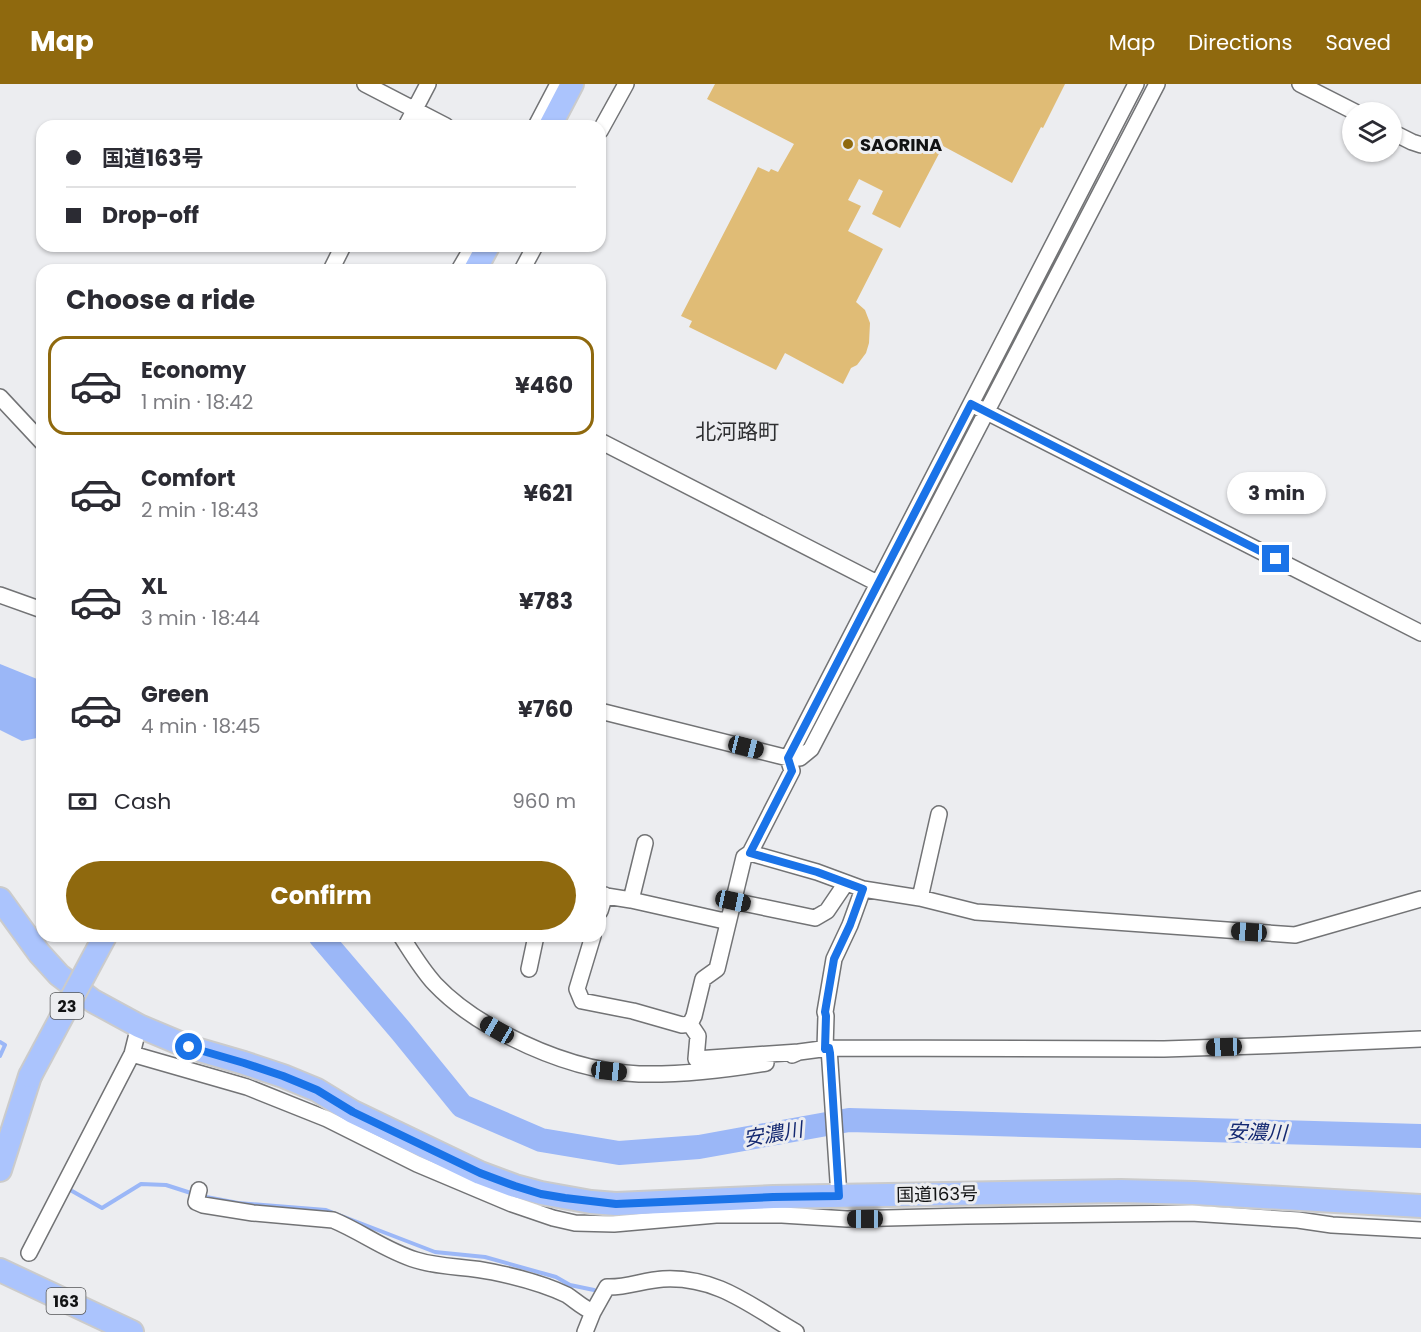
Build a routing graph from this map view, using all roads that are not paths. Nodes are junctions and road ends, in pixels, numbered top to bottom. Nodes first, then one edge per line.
1 (365, 84) edge
2 (428, 84) edge
3 (558, 84) edge
4 (572, 84) edge
5 (626, 84) edge
6 (1137, 84) edge
7 (1157, 84) edge
8 (1300, 84) edge
9 (1342, 105) edge
10 (414, 110) junction
11 (409, 120) edge
12 (434, 120) edge
13 (539, 120) edge
14 (553, 120) edge
15 (606, 120) edge
16 (1402, 137) edge
17 (1421, 145) edge
18 (0, 398) edge
19 (971, 404) junction
20 (986, 412) junction
21 (36, 436) edge
22 (606, 444) edge
23 (877, 583) junction
24 (0, 595) edge
25 (36, 608) edge
26 (1421, 633) edge
27 (606, 712) edge
28 (788, 758) junction
29 (939, 814) dead end
30 (645, 843) dead end
31 (750, 853) junction
32 (846, 883) junction
33 (863, 889) junction
34 (606, 896) edge
35 (920, 898) junction
36 (0, 899) edge
37 (1421, 899) edge
38 (631, 900) junction
39 (733, 901) junction
40 (728, 920) junction
41 (102, 942) edge
42 (405, 942) edge
43 (535, 942) edge
44 (590, 942) edge
45 (529, 969) dead end
46 (690, 1024) junction
47 (140, 1026) junction
48 (1421, 1039) edge
49 (828, 1050) junction
50 (799, 1052) junction
51 (132, 1054) junction
52 (0, 1170) edge
53 (839, 1189) junction
54 (197, 1196) dead end
55 (1421, 1206) edge
56 (1421, 1230) edge
57 (29, 1252) dead end
58 (0, 1270) edge
59 (593, 1312) junction
60 (132, 1332) edge
61 (585, 1332) edge
62 (796, 1332) edge

1 - 10 street
2 - 10 street
3 - 13 street
4 - 14 highway
5 - 15 street
6 - 19 street
7 - 20 street
8 - 9 street
10 - 11 street
10 - 12 street
16 - 17 street
18 - 21 street
19 - 20 street
19 - 23 street
20 - 26 street
20 - 28 street
22 - 23 street
23 - 28 street
24 - 25 street
27 - 28 street
28 - 31 street
29 - 35 street
30 - 38 street
31 - 32 street
31 - 39 street
32 - 33 street
32 - 39 street
33 - 35 street
33 - 49 street
34 - 38 street
35 - 37 street
36 - 47 highway, 国道163号
38 - 40 street
39 - 40 street
40 - 46 street
41 - 52 highway, 23, bridge
42 - 50 street
43 - 45 street
44 - 46 street
46 - 50 street
47 - 51 street
47 - 53 highway, 国道163号
48 - 49 street
49 - 50 street
49 - 53 street
51 - 56 street
51 - 57 street
53 - 55 highway, 国道163号
54 - 59 street
58 - 60 highway, 163
59 - 61 street
59 - 62 street

